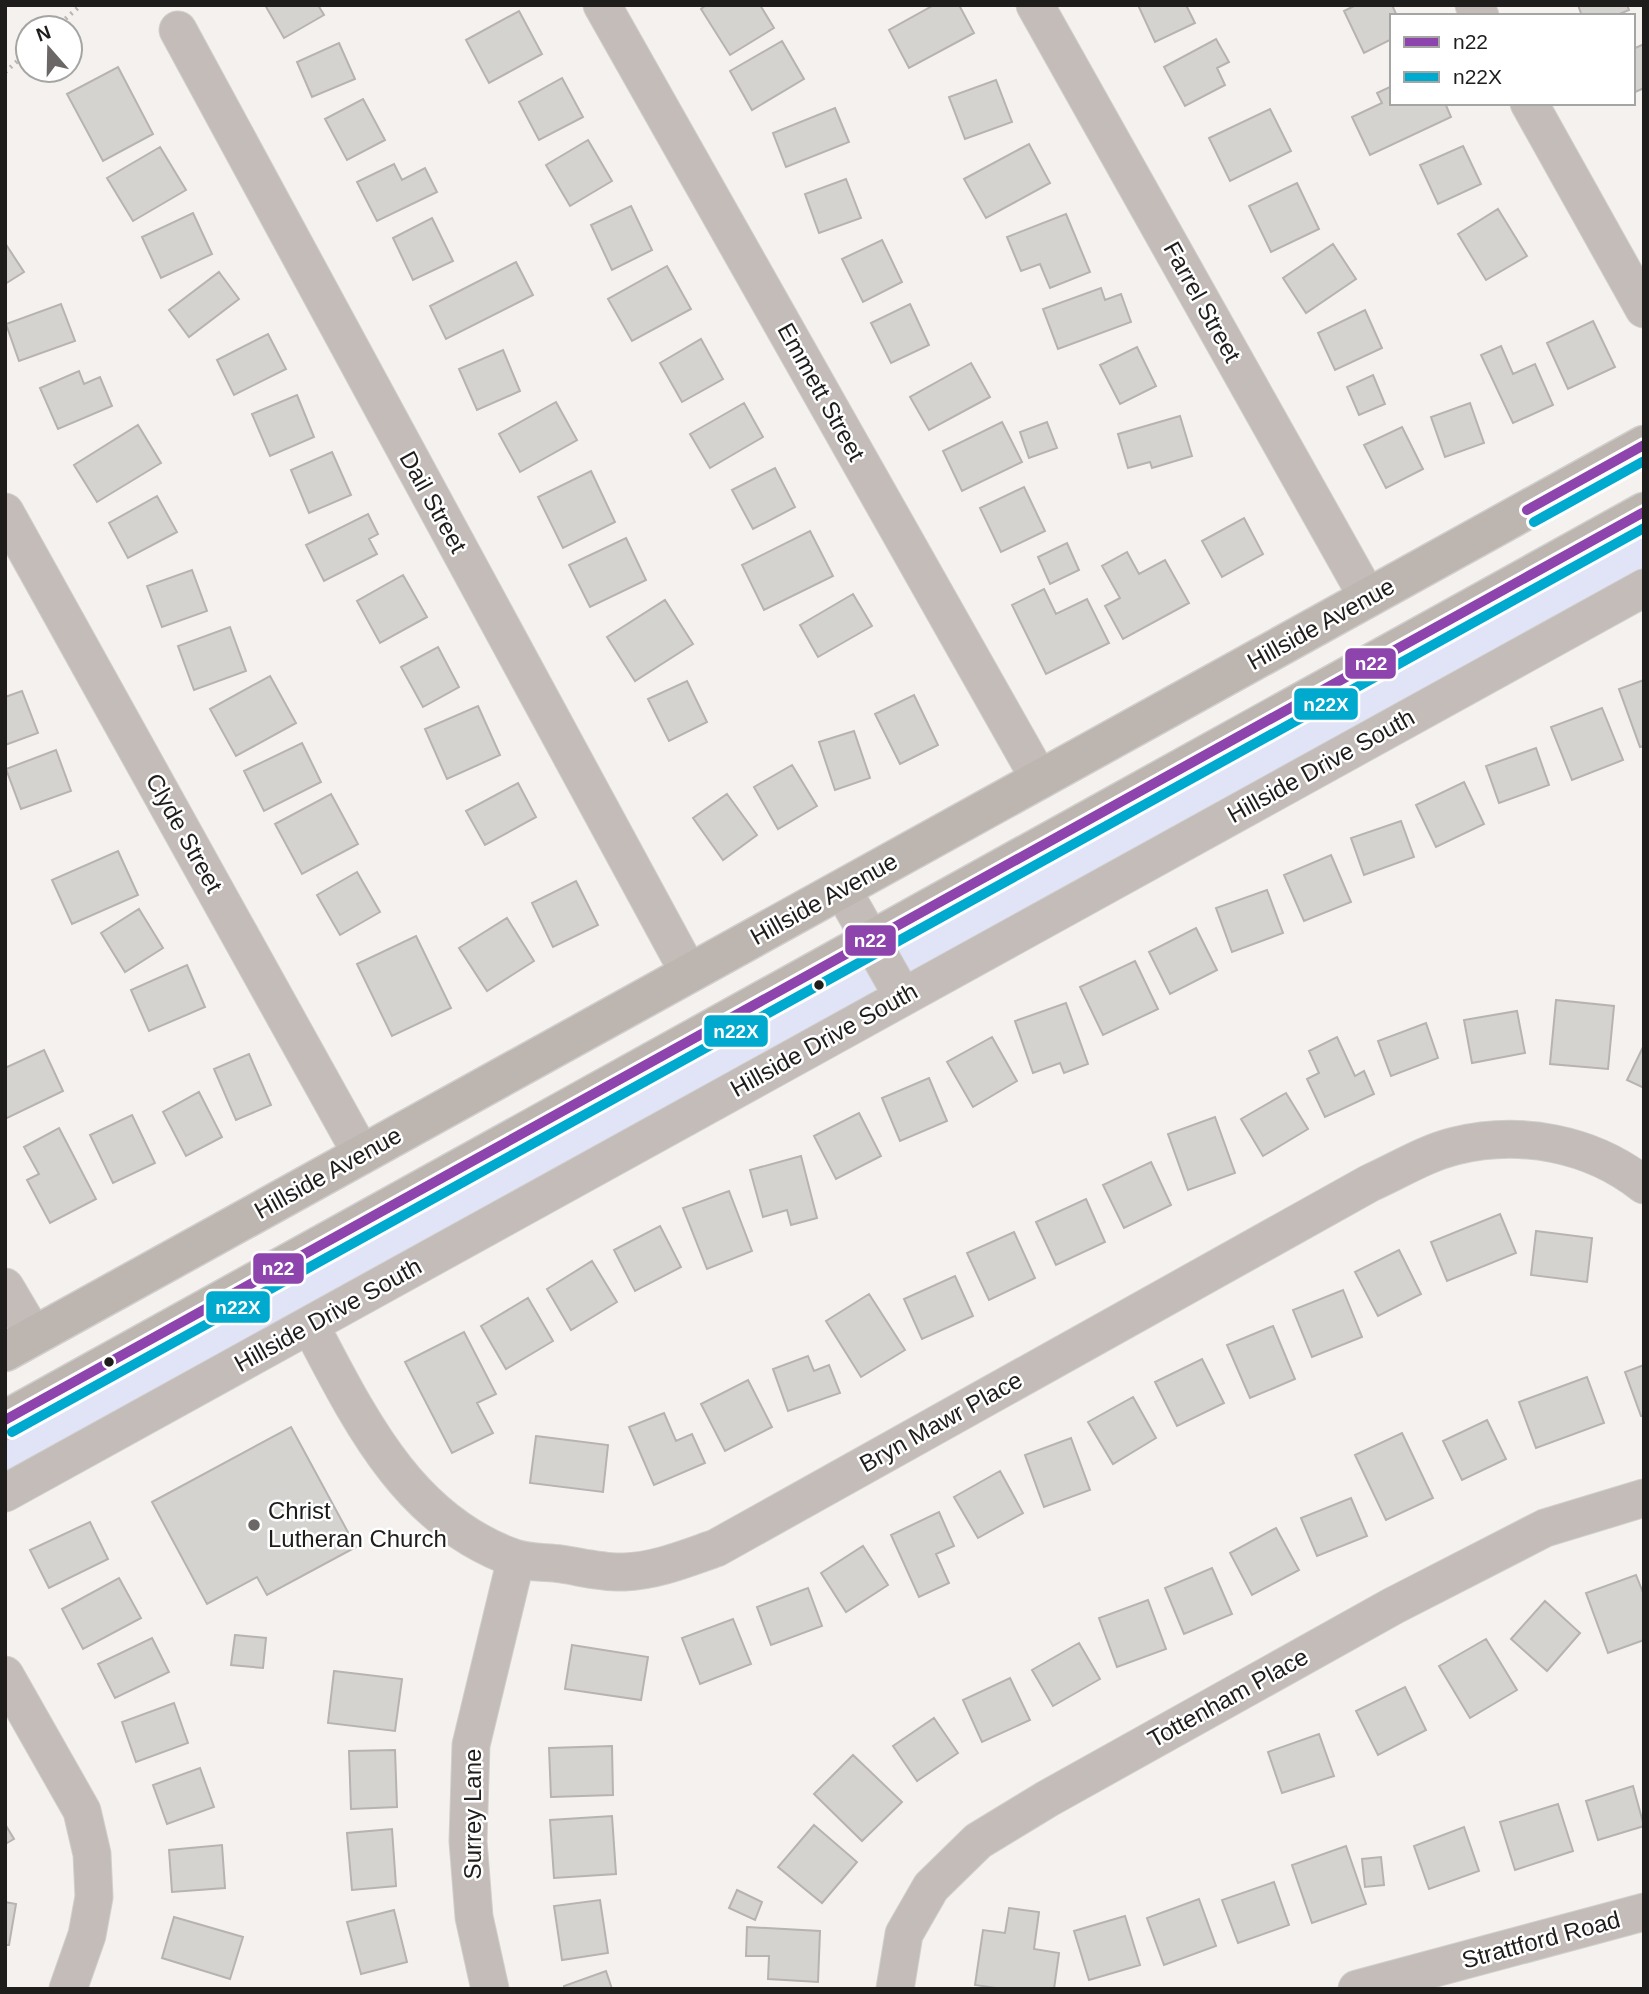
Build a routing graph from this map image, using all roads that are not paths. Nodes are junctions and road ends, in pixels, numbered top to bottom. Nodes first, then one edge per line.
1 (601, 5) edge
2 (1035, 5) edge
3 (178, 30) dead end
4 (1530, 105) edge
5 (1644, 309) edge
6 (1644, 445) edge
7 (5, 512) edge
8 (1644, 512) edge
9 (1644, 588) edge
10 (1368, 598) junction
11 (1040, 780) junction
12 (842, 889) junction
13 (871, 940) junction
14 (689, 974) junction
15 (903, 997) junction
16 (362, 1155) junction
17 (1644, 1185) edge
18 (5, 1286) edge
19 (310, 1325) junction
20 (20, 1344) edge
21 (5, 1420) edge
22 (5, 1493) edge
23 (1644, 1498) edge
24 (516, 1559) junction
25 (5, 1675) edge
26 (1644, 1912) edge
27 (68, 1989) edge
28 (490, 1989) edge
29 (895, 1989) edge
30 (1357, 1989) edge

1 - 11 street, Emmett Street
2 - 10 street, Farrel Street
3 - 14 street, Dail Street
4 - 5 street
6 - 10 main road, Hillside Avenue
7 - 16 street, Clyde Street
8 - 13 main road
9 - 15 street, Hillside Drive South
10 - 11 main road, Hillside Avenue
11 - 12 main road, Hillside Avenue
12 - 13 street
12 - 14 main road, Hillside Avenue
13 - 15 street
13 - 21 main road
14 - 16 main road, Hillside Avenue
15 - 19 street, Hillside Drive South
16 - 20 main road, Hillside Avenue
17 - 24 street, Bryn Mawr Place
18 - 20 street
19 - 22 street, Hillside Drive South
19 - 24 street, Bryn Mawr Place
23 - 29 street, Tottenham Place
24 - 28 street, Surrey Lane
25 - 27 street
26 - 30 street, Strattford Road

